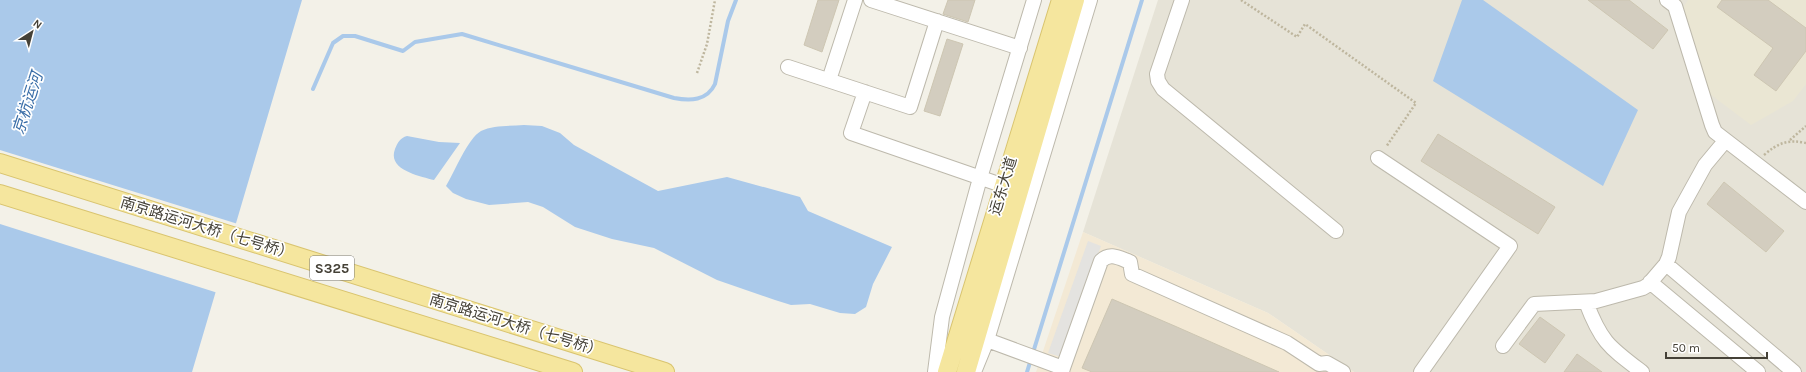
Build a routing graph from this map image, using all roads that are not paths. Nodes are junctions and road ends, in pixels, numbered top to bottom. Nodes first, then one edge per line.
1 (855, 0) edge
2 (872, 0) edge
3 (1034, 0) edge
4 (1061, 0) edge
5 (1075, 0) edge
6 (1090, 0) edge
7 (1182, 0) edge
8 (1667, 0) edge
9 (937, 21) junction
10 (1020, 48) junction
11 (788, 67) dead end
12 (829, 80) junction
13 (865, 92) junction
14 (1725, 140) junction
15 (1378, 158) road end
16 (0, 163) edge
17 (980, 178) junction
18 (1011, 188) junction
19 (0, 194) edge
20 (1806, 202) edge
21 (1336, 231) dead end
22 (1666, 264) junction
23 (1650, 282) junction
24 (1586, 302) junction
25 (941, 327) junction
26 (960, 330) junction
27 (982, 338) junction
28 (1503, 346) dead end
29 (1318, 368) edge
30 (1062, 370) edge
31 (573, 372) edge
32 (665, 372) edge
33 (935, 372) edge
34 (947, 372) edge
35 (966, 372) edge
36 (974, 372) edge
37 (1343, 372) edge
38 (1421, 372) edge
39 (1642, 372) edge
40 (1758, 372) edge
41 (1794, 372) edge

1 - 12 lane
2 - 9 lane
3 - 10 lane
4 - 18 main road, 运东大道
5 - 18 main road, 运东大道
6 - 27 lane
7 - 21 lane
8 - 14 lane
9 - 10 lane
9 - 13 lane
10 - 17 lane
11 - 12 lane
12 - 13 lane
13 - 17 lane
14 - 20 lane
14 - 22 lane
15 - 38 lane
16 - 32 main road, 南京路运河大桥（七号桥） / S325
17 - 18 lane
17 - 25 lane
18 - 26 main road, 运东大道
18 - 27 main road, 运东大道
19 - 31 main road, 南京路运河大桥（七号桥） / S325
22 - 23 lane
22 - 41 lane
23 - 24 lane
23 - 40 lane
24 - 28 lane
24 - 39 lane
25 - 26 lane
25 - 33 lane
26 - 27 lane
26 - 34 main road, 运东大道
27 - 30 lane
27 - 35 main road, 运东大道
27 - 36 lane
29 - 30 lane
29 - 37 lane

